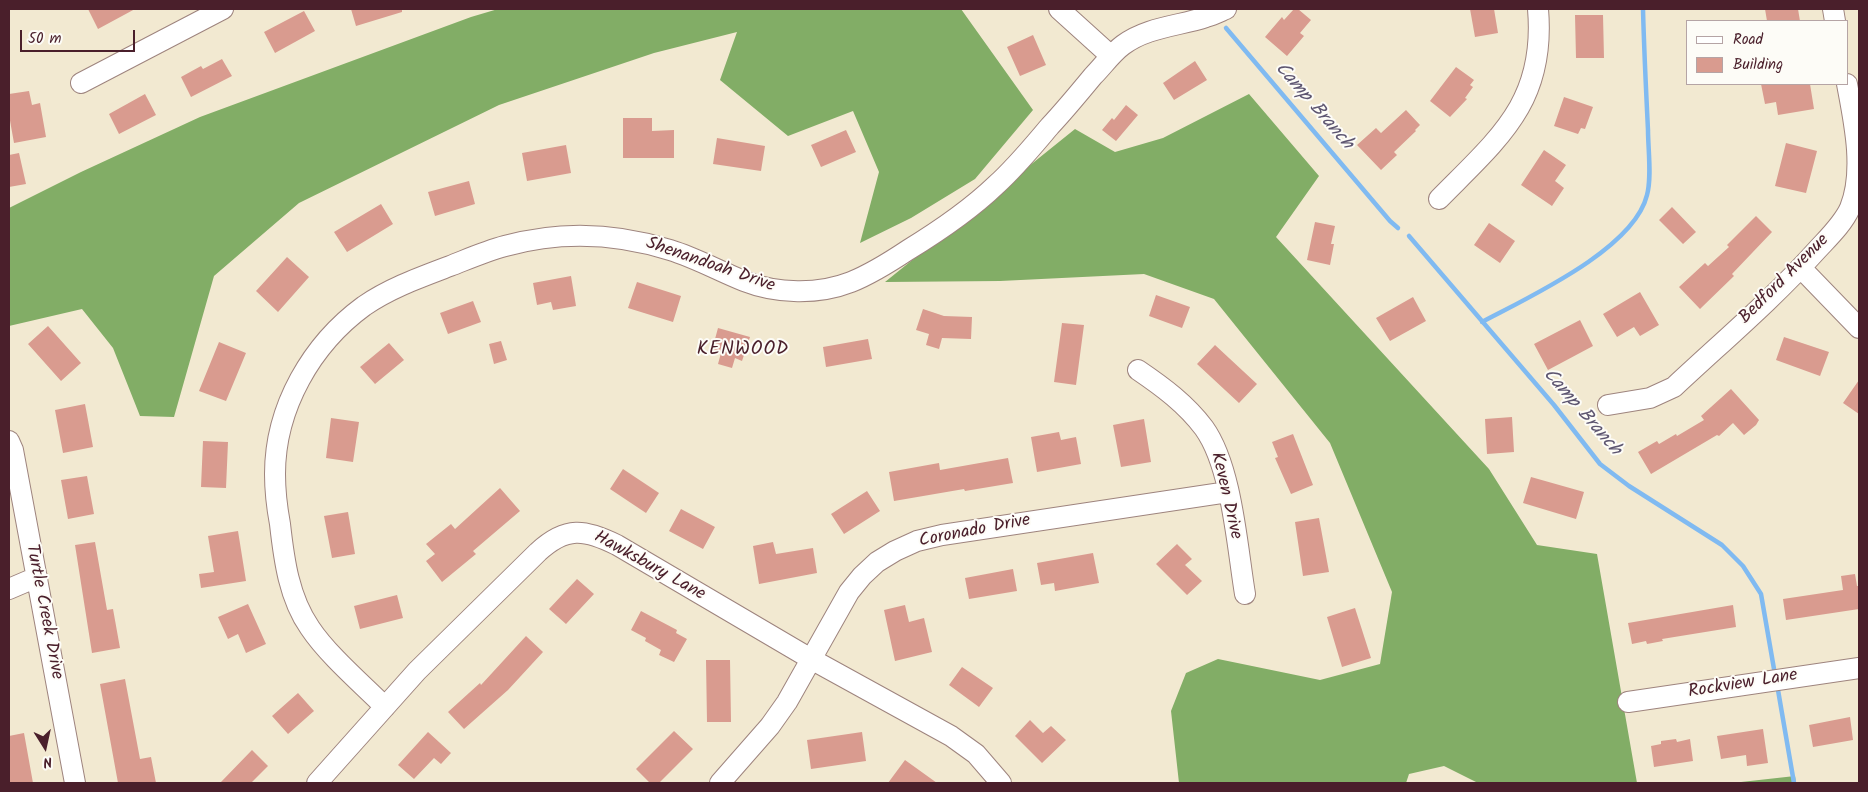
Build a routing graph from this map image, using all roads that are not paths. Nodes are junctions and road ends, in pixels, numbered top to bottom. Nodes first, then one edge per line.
1 (223, 9) edge
2 (1059, 9) edge
3 (1226, 9) edge
4 (1538, 9) edge
5 (1110, 56) junction
6 (80, 83) dead end
7 (1847, 85) edge
8 (1438, 199) dead end
9 (1801, 268) junction
10 (1859, 328) edge
11 (1138, 370) dead end
12 (1608, 405) dead end
13 (9, 441) edge
14 (1228, 492) junction
15 (37, 577) junction
16 (9, 590) edge
17 (1245, 594) dead end
18 (811, 659) junction
19 (1859, 668) edge
20 (1628, 702) dead end
21 (385, 708) junction
22 (75, 783) edge
23 (316, 783) edge
24 (720, 783) edge
25 (1001, 783) edge

1 - 6 street
2 - 5 street
3 - 5 street, Shenandoah Drive
4 - 8 street
5 - 21 street, Shenandoah Drive
7 - 9 street, Bedford Avenue
9 - 10 street
9 - 12 street, Bedford Avenue
11 - 14 street, Keven Drive
13 - 15 street, Turtle Creek Drive
14 - 17 street, Keven Drive
14 - 18 street, Coronado Drive
15 - 16 street
15 - 22 street, Turtle Creek Drive
18 - 21 street, Hawksbury Lane
18 - 24 street, Coronado Drive
18 - 25 street, Hawksbury Lane
19 - 20 street, Rockview Lane
21 - 23 street, Hawksbury Lane

